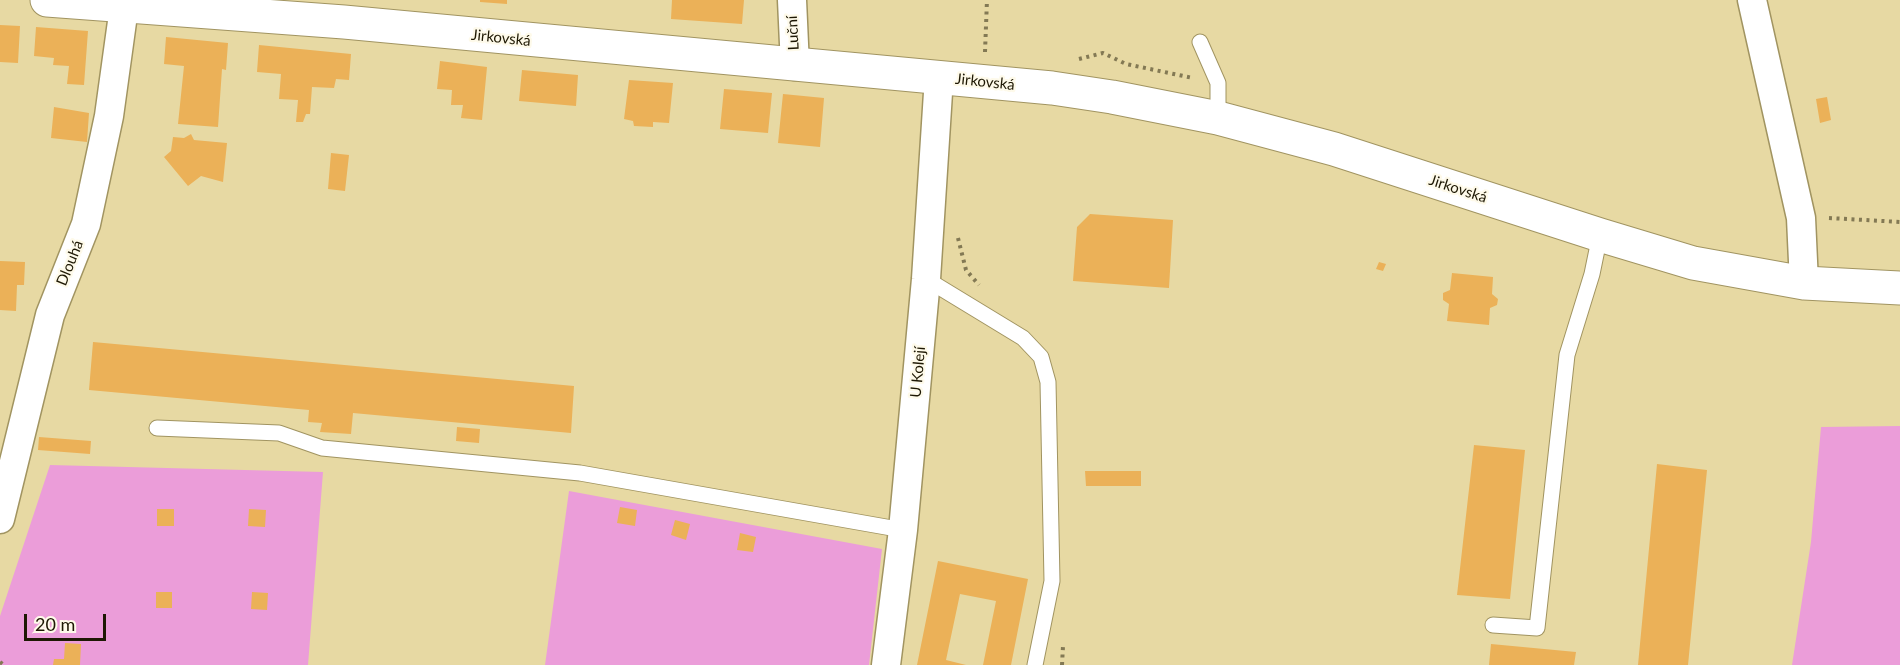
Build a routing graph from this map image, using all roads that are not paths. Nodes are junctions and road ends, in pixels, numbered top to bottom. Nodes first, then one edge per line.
1 (47, 0) edge
2 (792, 0) edge
3 (1752, 0) edge
4 (125, 2) edge
5 (1200, 42) dead end
6 (795, 66) junction
7 (939, 77) junction
8 (1218, 118) junction
9 (1600, 236) junction
10 (926, 279) junction
11 (1804, 283) junction
12 (1900, 288) edge
13 (157, 429) dead end
14 (0, 519) edge
15 (903, 530) junction
16 (1492, 625) dead end
17 (886, 665) edge
18 (1035, 665) edge

1 - 4 main road, Jirkovská
2 - 6 street, Luční
3 - 11 street
4 - 6 main road, Jirkovská
4 - 14 street, Dlouhá
5 - 8 lane
6 - 7 main road, Jirkovská
7 - 8 main road, Jirkovská
7 - 10 street, U Kolejí
8 - 9 main road, Jirkovská
9 - 11 main road, Jirkovská
9 - 16 lane
10 - 15 street, U Kolejí
10 - 18 lane
11 - 12 main road, Jirkovská
13 - 15 lane
15 - 17 street, U Kolejí

